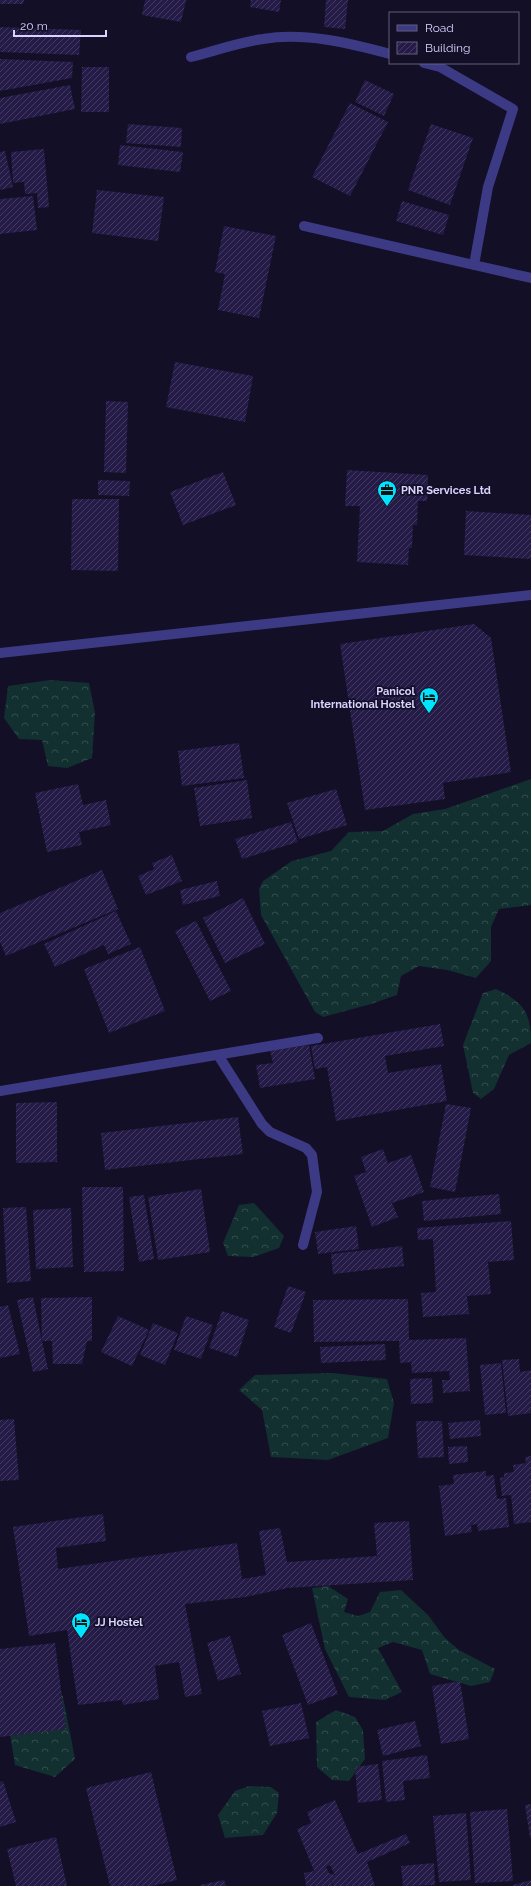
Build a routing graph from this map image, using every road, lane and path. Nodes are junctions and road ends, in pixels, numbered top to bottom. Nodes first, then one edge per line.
1 (389, 54) edge
2 (191, 57) dead end
3 (428, 64) edge
4 (304, 226) dead end
5 (474, 265) junction
6 (531, 278) edge
7 (531, 595) edge
8 (0, 653) edge
9 (318, 1038) dead end
10 (218, 1055) junction
11 (0, 1091) edge
12 (303, 1245) dead end

1 - 2 street
3 - 5 street
4 - 5 street
5 - 6 street
7 - 8 street
9 - 10 street
10 - 11 street
10 - 12 street

